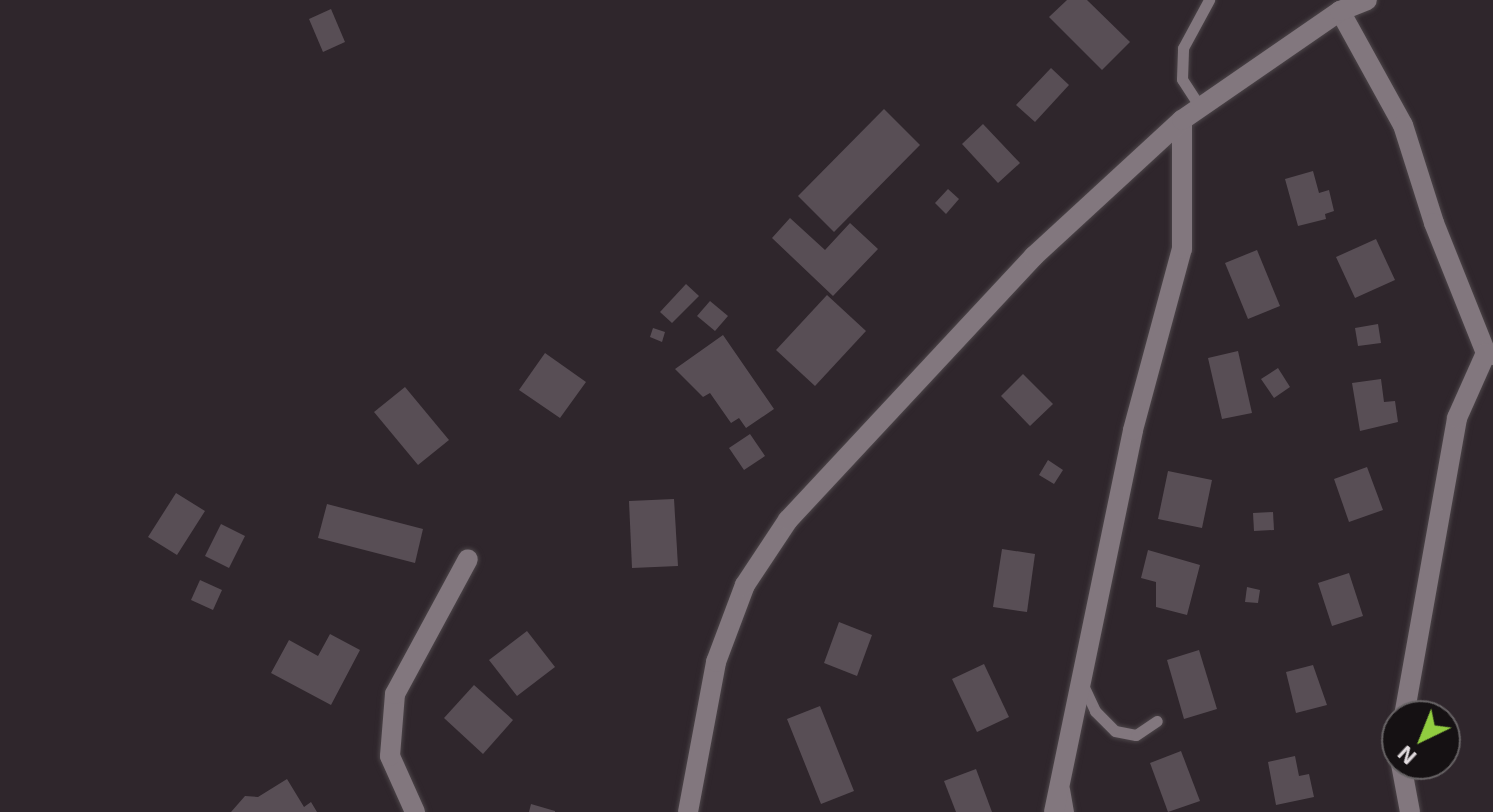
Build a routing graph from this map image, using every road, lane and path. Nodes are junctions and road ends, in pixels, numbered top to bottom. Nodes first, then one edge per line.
1 (1209, 0) edge
2 (1367, 0) edge
3 (1340, 11) junction
4 (1200, 107) junction
5 (1182, 120) junction
6 (1490, 354) edge
7 (468, 559) dead end
8 (1081, 681) junction
9 (1407, 700) edge
10 (1157, 721) dead end
11 (1061, 777) junction
12 (1404, 780) edge
13 (415, 812) edge
14 (688, 812) edge
15 (1054, 812) edge
16 (1068, 812) edge
17 (1410, 812) edge

1 - 4 lane
2 - 3 street
3 - 4 street
3 - 6 street
4 - 5 street
5 - 8 street
5 - 14 street
6 - 9 street
7 - 13 street
8 - 10 lane
8 - 11 street
11 - 15 street
11 - 16 lane
12 - 17 street

